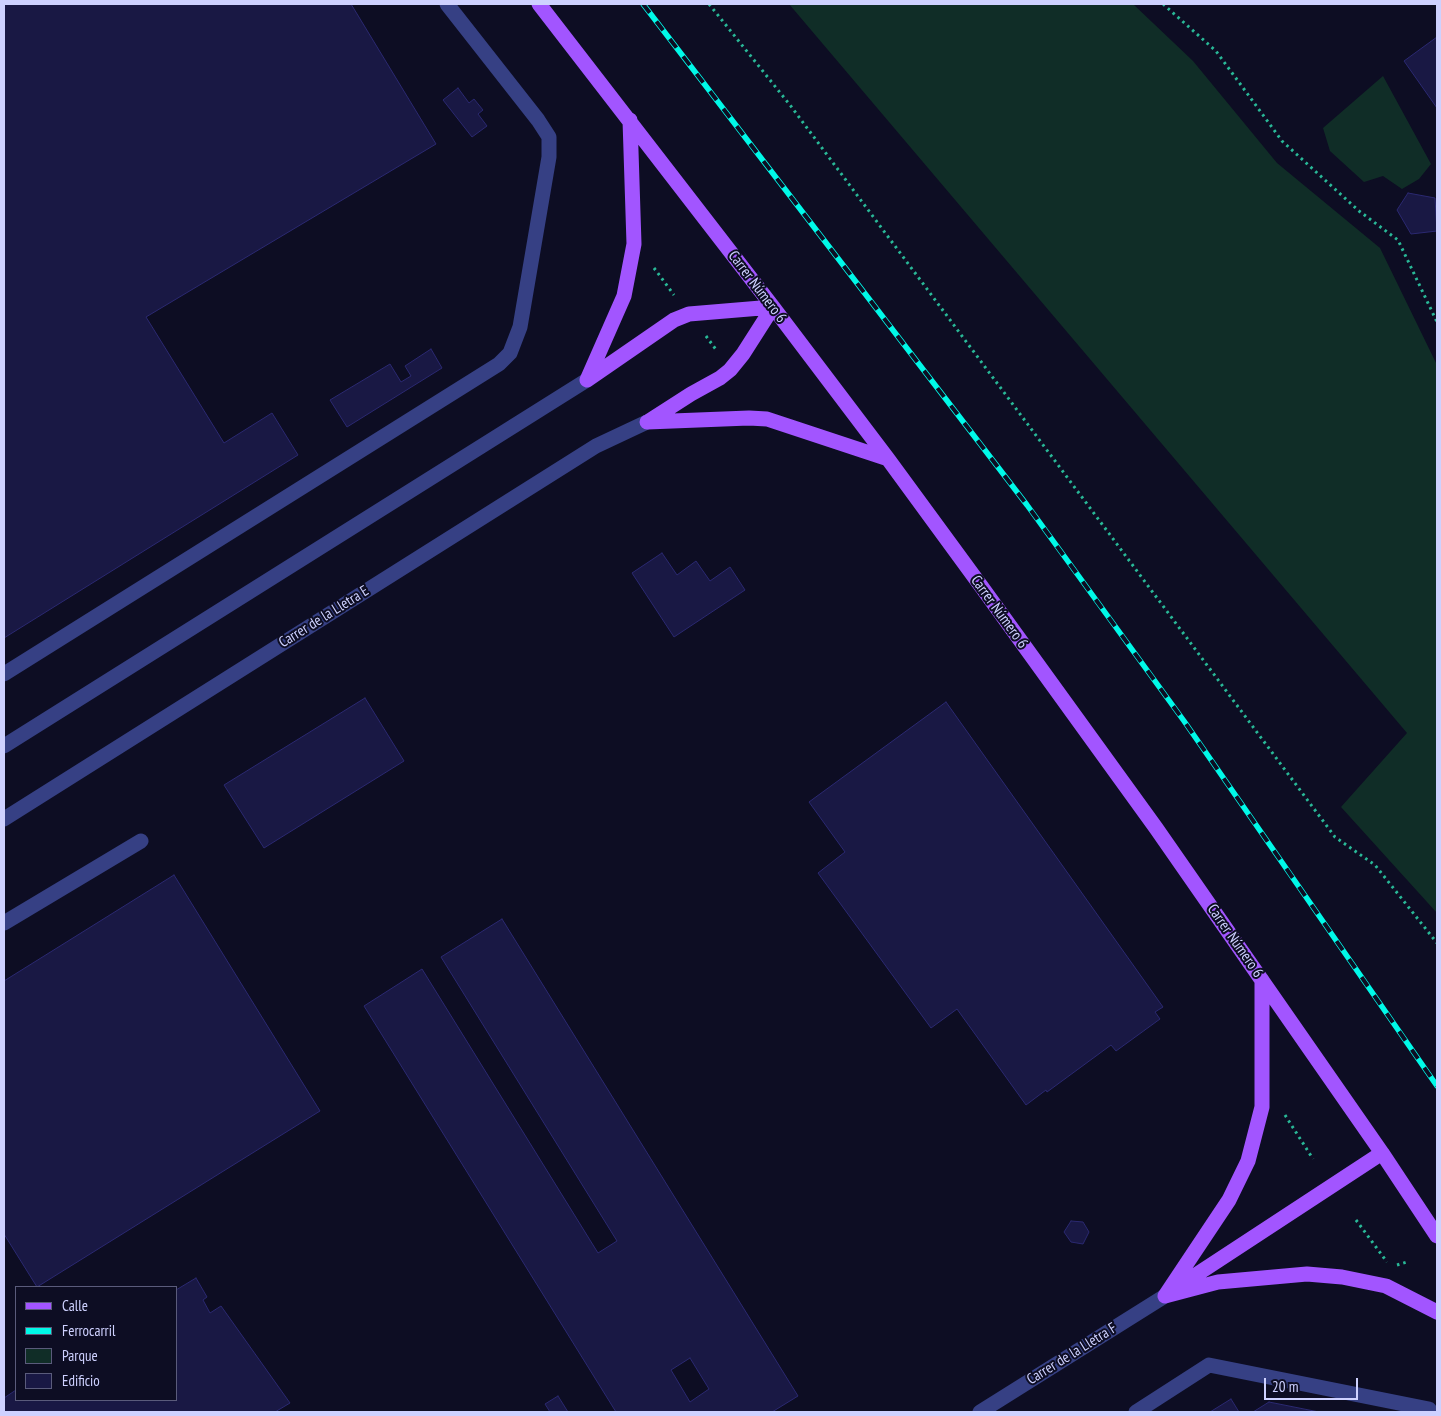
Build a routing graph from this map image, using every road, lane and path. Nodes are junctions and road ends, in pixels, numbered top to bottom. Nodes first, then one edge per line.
1 (447, 4) edge
2 (539, 4) edge
3 (709, 4) edge
4 (1163, 4) edge
5 (630, 120) junction
6 (653, 267) dead end
7 (675, 297) dead end
8 (773, 307) junction
9 (1437, 322) edge
10 (704, 335) dead end
11 (721, 356) dead end
12 (587, 380) junction
13 (647, 422) junction
14 (888, 459) junction
15 (4, 674) edge
16 (4, 746) edge
17 (4, 819) edge
18 (142, 841) dead end
19 (4, 923) edge
20 (1437, 944) edge
21 (1262, 980) junction
22 (1282, 1110) dead end
23 (1382, 1153) junction
24 (1313, 1159) dead end
25 (1356, 1220) dead end
26 (1437, 1236) edge
27 (1391, 1268) dead end
28 (1165, 1296) junction
29 (1437, 1312) edge
30 (980, 1412) edge
31 (1136, 1412) edge
32 (1431, 1412) edge

1 - 15 street
2 - 5 main road, Carrer Número 6
3 - 20 path
4 - 9 path
5 - 8 main road, Carrer Número 6
5 - 12 main road
6 - 7 path
8 - 12 main road
8 - 13 main road
8 - 14 main road, Carrer Número 6
10 - 11 path
12 - 16 street
13 - 14 main road
13 - 17 street, Carrer de la Lletra E
14 - 21 main road, Carrer Número 6
18 - 19 street
21 - 23 main road, Carrer Número 6
21 - 28 main road
22 - 24 path
23 - 26 main road, Carrer Número 6
23 - 28 main road
25 - 27 path
28 - 29 main road
28 - 30 street, Carrer de la Lletra F
31 - 32 street

